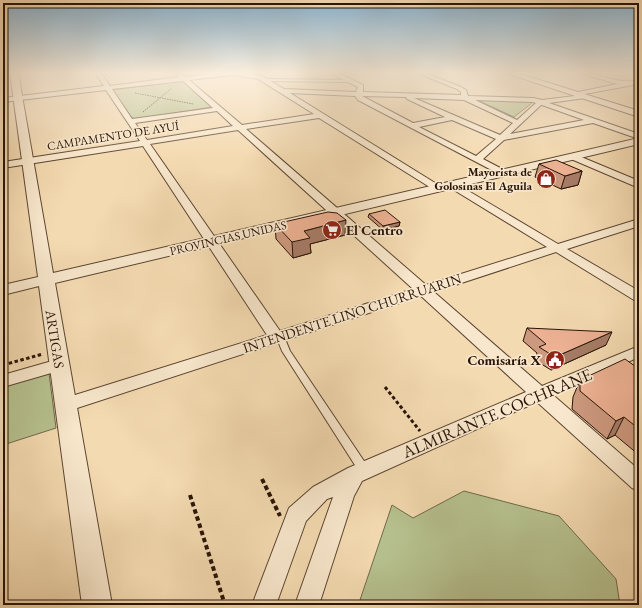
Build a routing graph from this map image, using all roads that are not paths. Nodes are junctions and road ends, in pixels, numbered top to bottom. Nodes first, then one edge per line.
1 (18, 101) edge
2 (117, 101) edge
3 (210, 101) edge
4 (299, 101) edge
5 (364, 101) edge
6 (420, 101) edge
7 (474, 101) edge
8 (539, 101) edge
9 (546, 101) edge
10 (599, 101) edge
11 (543, 102) junction
12 (219, 109) junction
13 (639, 114) edge
14 (321, 115) junction
15 (453, 118) junction
16 (131, 121) junction
17 (593, 121) junction
18 (518, 123) junction
19 (410, 126) junction
20 (241, 128) junction
21 (502, 138) junction
22 (639, 140) edge
23 (146, 143) junction
24 (574, 157) junction
25 (477, 160) junction
26 (27, 161) junction
27 (3, 165) edge
28 (503, 173) junction
29 (452, 184) junction
30 (639, 186) edge
31 (436, 188) junction
32 (335, 212) junction
33 (639, 222) edge
34 (213, 241) junction
35 (558, 248) junction
36 (45, 280) junction
37 (3, 290) edge
38 (423, 291) junction
39 (639, 297) edge
40 (278, 336) junction
41 (639, 351) edge
42 (58, 357) junction
43 (3, 381) edge
44 (541, 395) junction
45 (65, 405) junction
46 (360, 472) junction
47 (639, 482) edge
48 (97, 605) edge
49 (264, 605) edge
50 (307, 605) edge

1 - 26 street, ARTIGAS
2 - 16 street
3 - 12 street
4 - 14 street
5 - 19 street
6 - 15 street
7 - 18 street
8 - 11 street
9 - 11 street
10 - 13 street
11 - 17 street
11 - 18 street
12 - 16 street
12 - 20 street
14 - 20 street, CAMPAMENTO DE AYUÍ
14 - 31 street
15 - 19 street
15 - 21 street
16 - 23 street
17 - 21 street
17 - 22 street
18 - 21 street
19 - 25 street
20 - 23 street, CAMPAMENTO DE AYUÍ
20 - 32 street
21 - 25 street
22 - 24 street, PROVINCIAS UNIDAS
23 - 26 street, CAMPAMENTO DE AYUÍ
23 - 34 street
24 - 28 street, PROVINCIAS UNIDAS
24 - 30 street
25 - 28 street
26 - 27 street, CAMPAMENTO DE AYUÍ
26 - 36 street, ARTIGAS
28 - 29 street, PROVINCIAS UNIDAS
29 - 31 street, PROVINCIAS UNIDAS
29 - 35 street
31 - 32 street, PROVINCIAS UNIDAS
32 - 34 street, PROVINCIAS UNIDAS
32 - 38 street
33 - 35 street, INTENDENTE LINO CHURRUARIN
34 - 36 street, PROVINCIAS UNIDAS
34 - 40 street
35 - 38 street, INTENDENTE LINO CHURRUARIN
35 - 39 street
36 - 37 street, PROVINCIAS UNIDAS
36 - 42 street, ARTIGAS
38 - 40 street, INTENDENTE LINO CHURRUARIN
38 - 44 street
40 - 45 street, INTENDENTE LINO CHURRUARIN
40 - 46 lane
41 - 44 street, ALMIRANTE COCHRANE
42 - 43 street
42 - 45 street, ARTIGAS
44 - 46 street, ALMIRANTE COCHRANE
44 - 47 street
45 - 48 street, ARTIGAS
46 - 49 street, ALMIRANTE COCHRANE
46 - 50 street

